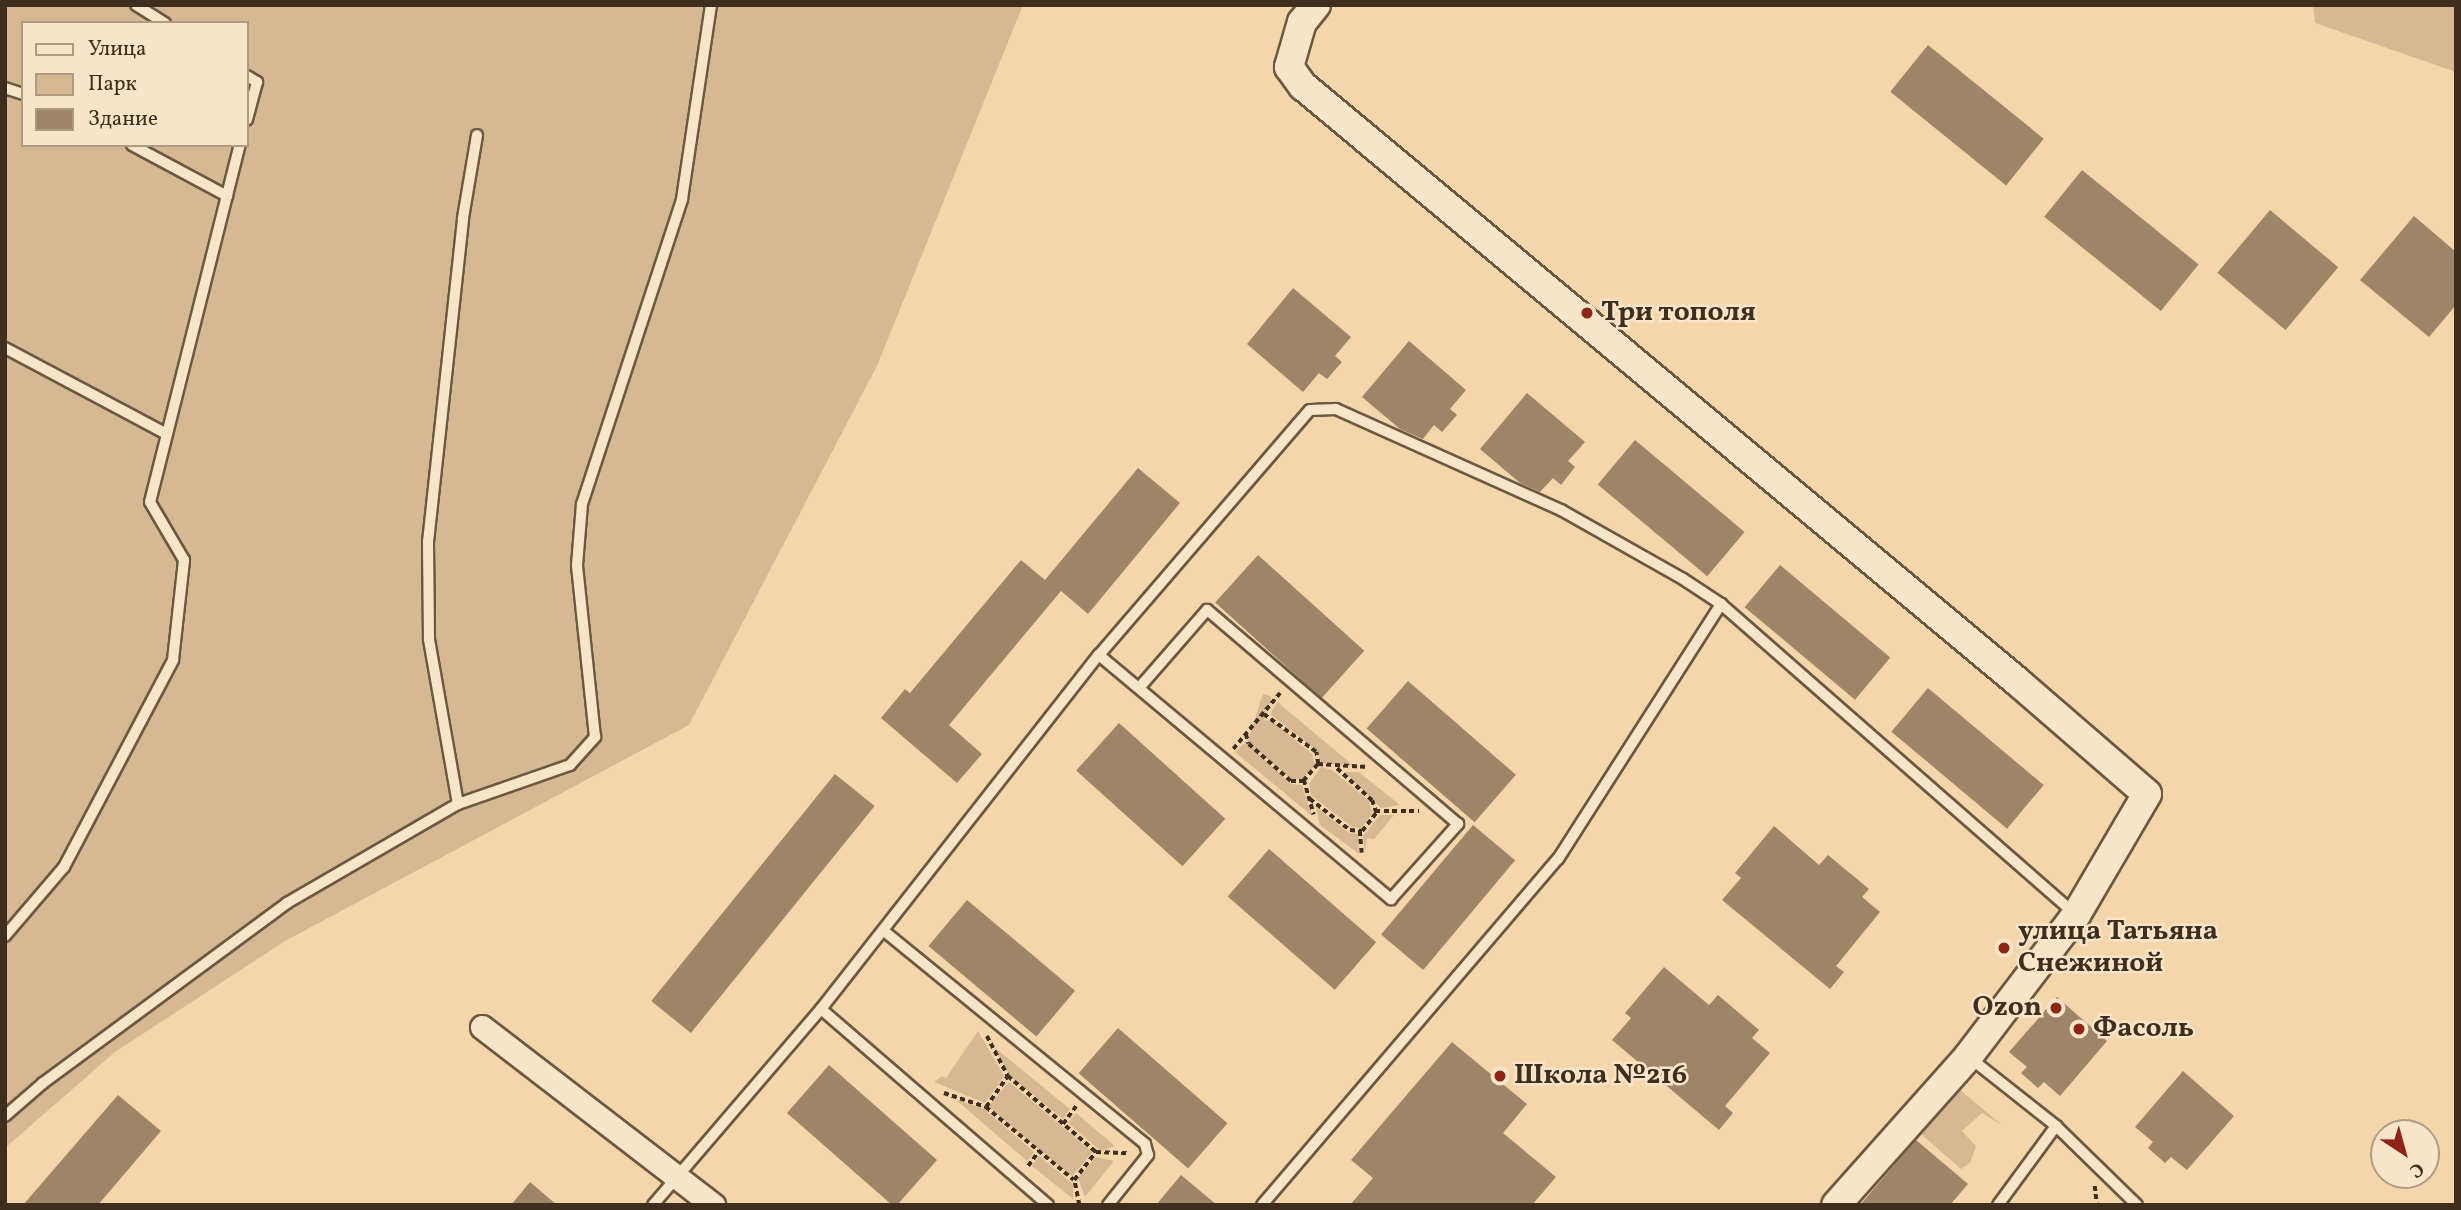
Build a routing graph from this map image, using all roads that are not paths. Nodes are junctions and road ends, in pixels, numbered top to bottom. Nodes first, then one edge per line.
1 (136, 5) edge
2 (711, 5) edge
3 (1316, 5) edge
4 (152, 10) edge
5 (248, 76) edge
6 (248, 116) edge
7 (477, 135) dead end
8 (136, 147) edge
9 (239, 147) edge
10 (227, 196) junction
11 (5, 348) edge
12 (167, 435) junction
13 (1721, 604) junction
14 (1099, 655) junction
15 (1139, 688) junction
16 (458, 804) junction
17 (2076, 915) junction
18 (884, 931) junction
19 (5, 936) edge
20 (821, 1009) junction
21 (482, 1027) dead end
22 (1968, 1056) junction
23 (5, 1116) edge
24 (2056, 1126) junction
25 (678, 1175) junction
26 (653, 1205) edge
27 (713, 1205) edge
28 (1048, 1205) edge
29 (1108, 1205) edge
30 (1262, 1205) edge
31 (1836, 1205) edge
32 (1998, 1205) edge
33 (2137, 1205) edge

1 - 4 lane
2 - 16 lane
3 - 17 street
5 - 6 lane
7 - 16 lane
8 - 10 lane
9 - 10 lane
10 - 12 lane
11 - 12 lane
12 - 19 lane
13 - 14 lane
13 - 17 lane
13 - 30 lane
14 - 15 lane
14 - 18 lane
15 - 15 lane
16 - 23 lane
17 - 22 street
18 - 20 lane
18 - 29 lane
20 - 25 lane
20 - 28 lane
21 - 25 street
22 - 24 lane
22 - 31 street
24 - 32 lane
24 - 33 lane
25 - 26 lane
25 - 27 street

